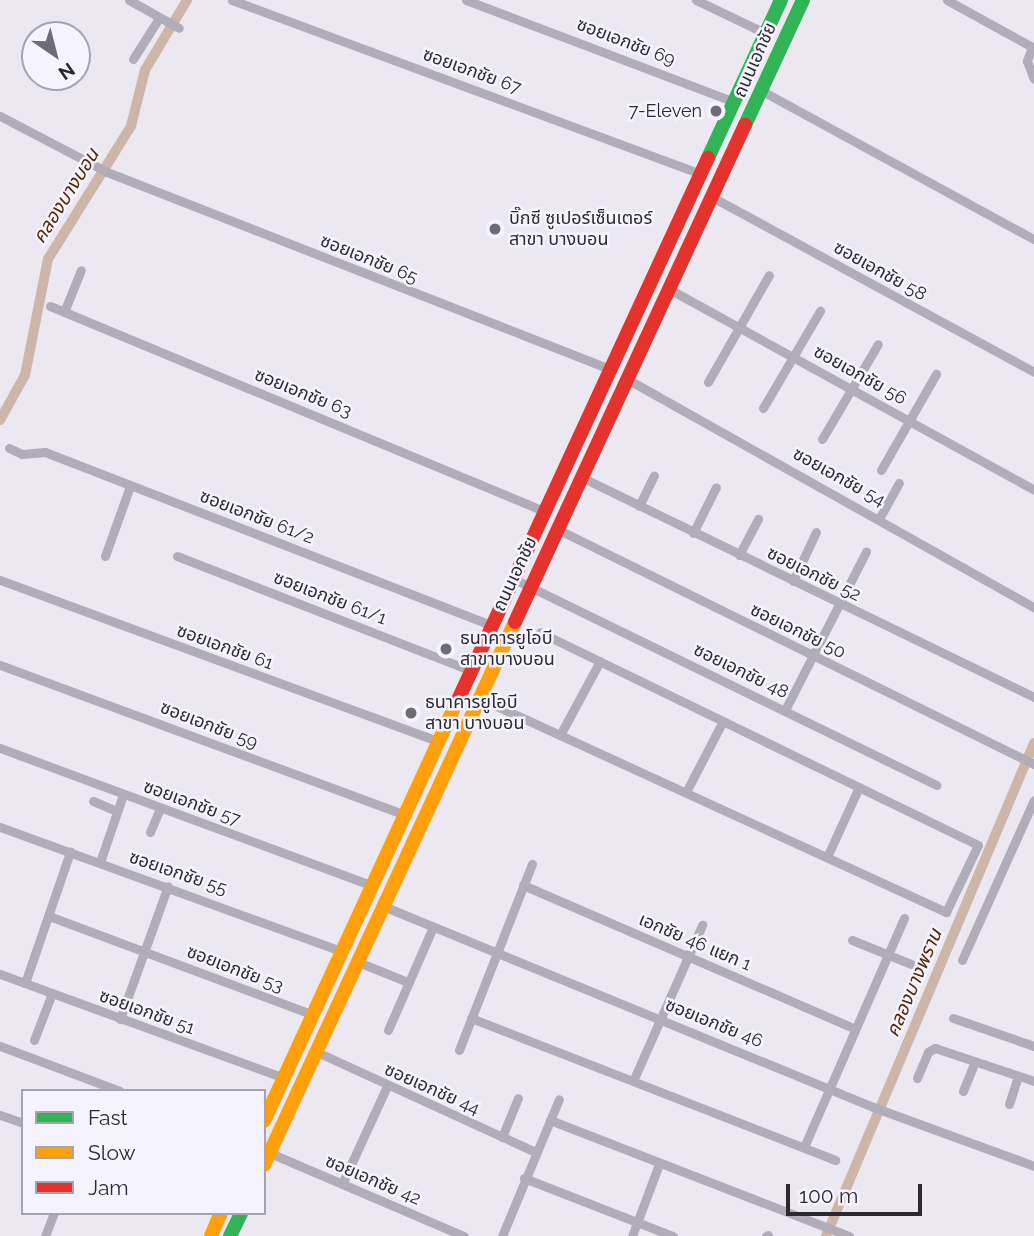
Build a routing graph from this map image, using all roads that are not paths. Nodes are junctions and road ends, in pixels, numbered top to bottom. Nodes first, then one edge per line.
1 (130, 0) edge
2 (232, 0) edge
3 (466, 0) edge
4 (696, 0) edge
5 (781, 0) edge
6 (803, 0) edge
7 (947, 0) edge
8 (161, 19) junction
9 (179, 28) dead end
10 (765, 33) junction
11 (1033, 47) edge
12 (133, 59) dead end
13 (1034, 79) edge
14 (762, 91) junction
15 (734, 102) junction
16 (0, 116) edge
17 (701, 174) junction
18 (712, 197) junction
19 (1034, 239) edge
20 (81, 270) dead end
21 (769, 275) dead end
22 (669, 289) junction
23 (50, 306) dead end
24 (820, 311) dead end
25 (64, 312) junction
26 (740, 326) junction
27 (878, 344) dead end
28 (794, 357) junction
29 (610, 369) junction
30 (1034, 372) edge
31 (936, 374) dead end
32 (627, 379) junction
33 (708, 382) dead end
34 (853, 388) junction
35 (763, 408) dead end
36 (910, 421) junction
37 (822, 439) dead end
38 (9, 448) dead end
39 (881, 470) dead end
40 (654, 475) dead end
41 (581, 477) junction
42 (899, 483) dead end
43 (130, 486) junction
44 (716, 487) dead end
45 (1034, 490) edge
46 (639, 506) junction
47 (544, 511) junction
48 (880, 517) junction
49 (758, 519) dead end
50 (557, 529) junction
51 (817, 532) dead end
52 (693, 533) junction
53 (866, 552) dead end
54 (739, 555) junction
55 (105, 556) dead end
56 (177, 556) dead end
57 (514, 579) junction
58 (0, 580) edge
59 (793, 581) junction
60 (531, 586) junction
61 (838, 604) junction
62 (1034, 607) edge
63 (493, 626) junction
64 (540, 632) dead end
65 (812, 655) junction
66 (600, 661) junction
67 (0, 665) edge
68 (472, 671) junction
69 (1034, 697) edge
70 (479, 698) junction
71 (785, 710) junction
72 (723, 721) junction
73 (560, 735) junction
74 (440, 743) junction
75 (0, 748) edge
76 (1030, 762) edge
77 (937, 785) dead end
78 (859, 787) junction
79 (686, 792) junction
80 (123, 795) junction
81 (1034, 800) edge
82 (93, 802) dead end
83 (160, 808) junction
84 (117, 811) junction
85 (406, 815) junction
86 (0, 827) edge
87 (150, 832) dead end
88 (70, 852) junction
89 (827, 857) junction
90 (100, 862) junction
91 (532, 864) dead end
92 (523, 885) junction
93 (168, 886) junction
94 (373, 886) junction
95 (383, 906) junction
96 (49, 916) junction
97 (904, 918) dead end
98 (702, 925) dead end
99 (433, 928) junction
100 (852, 940) dead end
101 (144, 951) junction
102 (343, 952) junction
103 (496, 953) junction
104 (888, 954) junction
105 (688, 956) junction
106 (962, 960) dead end
107 (358, 961) junction
108 (911, 964) dead end
109 (0, 974) edge
110 (408, 982) junction
111 (25, 983) junction
112 (52, 993) junction
113 (314, 1015) junction
114 (471, 1018) junction
115 (660, 1018) junction
116 (953, 1018) dead end
117 (120, 1019) junction
118 (855, 1029) junction
119 (388, 1030) dead end
120 (34, 1040) dead end
121 (300, 1044) junction
122 (0, 1046) edge
123 (1034, 1046) edge
124 (459, 1049) dead end
125 (317, 1052) junction
126 (975, 1062) junction
127 (1018, 1076) junction
128 (284, 1078) junction
129 (917, 1079) dead end
130 (634, 1081) junction
131 (1034, 1081) edge
132 (387, 1086) junction
133 (830, 1088) junction
134 (115, 1089) edge
135 (963, 1091) dead end
136 (518, 1098) dead end
137 (559, 1099) dead end
138 (1009, 1104) dead end
139 (0, 1115) edge
140 (266, 1117) edge
141 (550, 1120) junction
142 (21, 1122) edge
143 (502, 1137) junction
144 (804, 1147) junction
145 (535, 1152) junction
146 (267, 1159) edge
147 (835, 1160) dead end
148 (659, 1164) junction
149 (1034, 1166) edge
150 (524, 1178) junction
151 (342, 1184) junction
152 (53, 1215) edge
153 (220, 1215) edge
154 (240, 1215) edge
155 (637, 1222) junction
156 (45, 1236) edge
157 (211, 1236) edge
158 (230, 1236) edge
159 (464, 1236) edge
160 (502, 1236) edge
161 (632, 1236) edge
162 (673, 1236) edge
163 (849, 1236) edge

1 - 8 street
2 - 17 street, ซอยเอกชัย 67
3 - 15 street, ซอยเอกชัย 69
4 - 10 street
5 - 10 main road, ถนนเอกชัย
6 - 14 main road, ถนนเอกชัย
7 - 11 street
8 - 9 street
8 - 12 street
10 - 15 main road, ถนนเอกชัย
11 - 13 street
14 - 18 main road, ถนนเอกชัย
14 - 19 street
15 - 17 main road, ถนนเอกชัย
16 - 29 street, ซอยเอกชัย 65
17 - 29 main road, ถนนเอกชัย
18 - 22 main road, ถนนเอกชัย
18 - 30 street, ซอยเอกชัย 58
20 - 25 street
21 - 26 street
22 - 26 street, ซอยเอกชัย 56
22 - 32 main road, ถนนเอกชัย
23 - 25 street, ซอยเอกชัย 63
24 - 28 street
25 - 47 street, ซอยเอกชัย 63
26 - 28 street, ซอยเอกชัย 56
26 - 33 street
27 - 34 street
28 - 34 street, ซอยเอกชัย 56
28 - 35 street
29 - 47 main road, ถนนเอกชัย
31 - 36 street
32 - 41 main road, ถนนเอกชัย
32 - 48 street, ซอยเอกชัย 54
34 - 36 street, ซอยเอกชัย 56
34 - 37 street
36 - 39 street
36 - 45 street, ซอยเอกชัย 56
38 - 43 street, ซอยเอกชัย 61/2
40 - 46 street
41 - 46 street, ซอยเอกชัย 52
41 - 50 main road, ถนนเอกชัย
42 - 48 street
43 - 55 street
43 - 63 street, ซอยเอกชัย 61/2
44 - 52 street
46 - 52 street, ซอยเอกชัย 52
47 - 57 main road, ถนนเอกชัย
48 - 62 street, ซอยเอกชัย 54
49 - 54 street
50 - 60 main road, ถนนเอกชัย
50 - 65 street, ซอยเอกชัย 50
51 - 59 street
52 - 54 street, ซอยเอกชัย 52
53 - 61 street
54 - 59 street, ซอยเอกชัย 52
56 - 68 street, ซอยเอกชัย 61/1
57 - 60 street, ซอยเอกชัย 48
57 - 63 main road, ถนนเอกชัย
58 - 74 street, ซอยเอกชัย 61
59 - 61 street, ซอยเอกชัย 52
60 - 70 main road, ถนนเอกชัย
60 - 71 street, ซอยเอกชัย 48
61 - 65 street
61 - 69 street, ซอยเอกชัย 52
63 - 68 main road, ถนนเอกชัย
64 - 66 street
65 - 71 street
65 - 76 street, ซอยเอกชัย 50
66 - 72 street
66 - 73 street
67 - 85 street, ซอยเอกชัย 59
68 - 74 main road, ถนนเอกชัย
70 - 73 street
70 - 95 main road, ถนนเอกชัย
71 - 77 street, ซอยเอกชัย 48
72 - 78 street
72 - 79 street
73 - 79 street
74 - 85 main road, ถนนเอกชัย
75 - 80 street, ซอยเอกชัย 57
78 - 89 street
78 - 89 street
79 - 89 street
80 - 83 street, ซอยเอกชัย 57
80 - 84 street
81 - 106 street
82 - 84 street
83 - 87 street
83 - 94 street, ซอยเอกชัย 57
84 - 90 street
85 - 94 main road, ถนนเอกชัย
86 - 88 street, ซอยเอกชัย 55
88 - 90 street, ซอยเอกชัย 55
88 - 96 street
90 - 93 street, ซอยเอกชัย 55
91 - 92 street
92 - 103 street
92 - 105 street, เอกชัย 46 แยก 1
93 - 101 street
93 - 102 street, ซอยเอกชัย 55
94 - 102 main road, ถนนเอกชัย
95 - 99 street, ซอยเอกชัย 46
95 - 107 main road, ถนนเอกชัย
96 - 101 street, ซอยเอกชัย 53
96 - 111 street
97 - 104 street
98 - 105 street
99 - 103 street, ซอยเอกชัย 46
99 - 110 street
100 - 104 street
101 - 113 street, ซอยเอกชัย 53
101 - 117 street
102 - 113 main road, ถนนเอกชัย
103 - 114 street
103 - 115 street, ซอยเอกชัย 46
104 - 108 street
104 - 118 street
105 - 115 street
105 - 118 street, เอกชัย 46 แยก 1
107 - 110 street
107 - 125 main road, ถนนเอกชัย
109 - 111 street, ซอยเอกชัย 51
110 - 119 street
111 - 112 street, ซอยเอกชัย 51
112 - 117 street, ซอยเอกชัย 51
112 - 120 street
113 - 121 main road, ถนนเอกชัย
114 - 124 street
114 - 130 street
115 - 130 street
115 - 133 street, ซอยเอกชัย 46
116 - 123 street
117 - 128 street, ซอยเอกชัย 51
118 - 133 street
121 - 125 main road
121 - 128 main road, ถนนเอกชัย
122 - 134 street
125 - 132 street, ซอยเอกชัย 44
125 - 146 main road, ถนนเอกชัย
126 - 127 street
126 - 129 street
126 - 135 street
127 - 131 street
127 - 138 street
128 - 140 main road, ถนนเอกชัย
130 - 144 street
132 - 143 street, ซอยเอกชัย 44
132 - 151 street
133 - 144 street
133 - 149 street, ซอยเอกชัย 46
136 - 143 street
137 - 141 street
139 - 142 street
141 - 145 street
141 - 148 street
143 - 145 street, ซอยเอกชัย 44
144 - 147 street
145 - 150 street
146 - 151 street, ซอยเอกชัย 42
148 - 155 street
148 - 163 street
150 - 155 street
150 - 160 street
151 - 159 street, ซอยเอกชัย 42
152 - 156 street
153 - 157 main road
154 - 158 main road
155 - 161 street
155 - 162 street

